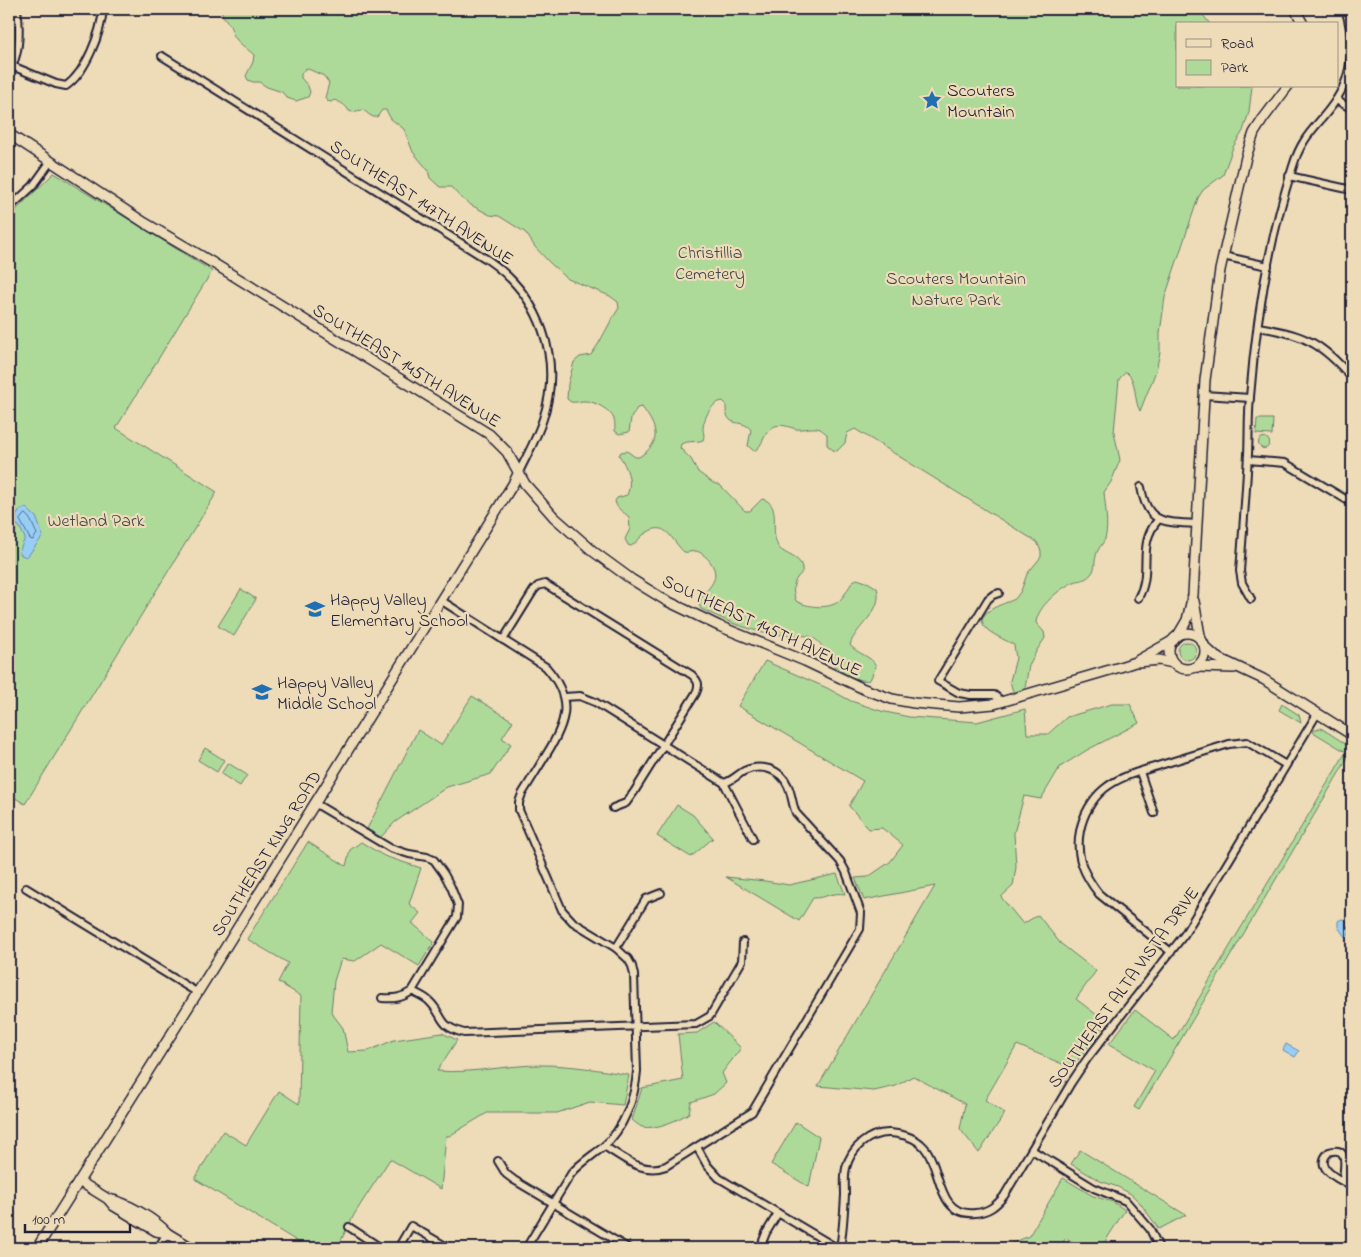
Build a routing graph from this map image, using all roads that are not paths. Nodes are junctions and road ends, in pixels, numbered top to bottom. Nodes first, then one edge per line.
1 (17, 9) edge
2 (103, 9) edge
3 (1295, 9) edge
4 (1345, 9) edge
5 (1302, 22) edge
6 (162, 56) dead end
7 (11, 69) edge
8 (1286, 88) edge
9 (1336, 100) junction
10 (1352, 110) edge
11 (9, 134) edge
12 (50, 161) junction
13 (1289, 176) junction
14 (1352, 190) edge
15 (9, 208) edge
16 (1223, 256) junction
17 (1268, 266) junction
18 (1258, 327) junction
19 (1352, 378) edge
20 (1204, 395) junction
21 (1250, 398) junction
22 (1248, 460) junction
23 (519, 472) junction
24 (1141, 487) dead end
25 (1352, 503) edge
26 (1159, 519) junction
27 (1196, 524) junction
28 (999, 593) dead end
29 (1193, 595) junction
30 (1138, 598) dead end
31 (1251, 599) dead end
32 (442, 601) junction
33 (1175, 638) junction
34 (503, 640) junction
35 (1203, 644) junction
36 (1135, 662) junction
37 (1174, 663) junction
38 (1195, 668) junction
39 (1240, 668) junction
40 (564, 697) junction
41 (1003, 702) junction
42 (1317, 714) junction
43 (1352, 735) edge
44 (664, 745) junction
45 (1286, 765) junction
46 (1140, 772) junction
47 (724, 783) junction
48 (316, 804) junction
49 (613, 808) dead end
50 (1154, 813) dead end
51 (753, 839) dead end
52 (26, 888) dead end
53 (661, 894) dead end
54 (743, 942) dead end
55 (616, 948) junction
56 (1171, 952) junction
57 (412, 990) junction
58 (198, 993) junction
59 (382, 998) dead end
60 (636, 1027) junction
61 (604, 1146) junction
62 (697, 1147) junction
63 (1032, 1150) junction
64 (498, 1161) dead end
65 (79, 1181) junction
66 (1343, 1181) junction
67 (1352, 1187) edge
68 (553, 1204) junction
69 (778, 1213) junction
70 (349, 1227) dead end
71 (167, 1233) junction
72 (37, 1248) edge
73 (158, 1248) edge
74 (192, 1248) edge
75 (381, 1248) edge
76 (398, 1248) edge
77 (449, 1248) edge
78 (526, 1248) edge
79 (628, 1248) edge
80 (760, 1248) edge
81 (839, 1248) edge
82 (1159, 1248) edge

1 - 7 street
2 - 7 street
3 - 5 main road
4 - 9 street
6 - 23 street, SOUTHEAST 147TH AVENUE
8 - 16 main road
9 - 10 street
9 - 13 street
11 - 12 main road, SOUTHEAST 145TH AVENUE
12 - 15 street
12 - 23 main road, SOUTHEAST 145TH AVENUE
13 - 14 street
13 - 17 street
16 - 17 street
16 - 20 main road
17 - 18 street
18 - 19 street
18 - 21 street
20 - 21 street
20 - 27 main road
21 - 22 street
22 - 25 street
22 - 31 street
23 - 32 main road, SOUTHEAST KING ROAD
23 - 41 main road, SOUTHEAST 145TH AVENUE
24 - 26 street
26 - 27 street
26 - 30 street
27 - 29 main road
28 - 41 street
29 - 33 main road
29 - 35 main road
32 - 34 street
32 - 48 main road, SOUTHEAST KING ROAD
33 - 35 main road
33 - 36 main road, SOUTHEAST 145TH AVENUE
33 - 37 main road
34 - 40 street
34 - 44 street
35 - 38 main road
35 - 39 main road
36 - 37 main road, SOUTHEAST 145TH AVENUE
36 - 41 main road, SOUTHEAST 145TH AVENUE
37 - 38 main road, SOUTHEAST 145TH AVENUE
38 - 39 main road
39 - 42 main road
40 - 44 street
40 - 55 street
42 - 43 main road
42 - 45 street, SOUTHEAST ALTA VISTA DRIVE
44 - 47 street
44 - 49 street
45 - 46 street
45 - 56 street, SOUTHEAST ALTA VISTA DRIVE
46 - 50 street
46 - 56 street
47 - 51 street
47 - 62 street
48 - 57 street
48 - 58 main road, SOUTHEAST KING ROAD
52 - 58 street
53 - 55 street
54 - 60 street
55 - 60 street
56 - 63 street, SOUTHEAST ALTA VISTA DRIVE
57 - 59 street
57 - 60 street
58 - 65 main road, SOUTHEAST KING ROAD
60 - 61 street
61 - 62 street
61 - 68 street
62 - 69 street
63 - 81 street, SOUTHEAST ALTA VISTA DRIVE
63 - 82 street
64 - 68 street
65 - 71 main road
65 - 72 main road, SOUTHEAST KING ROAD
66 - 66 street
66 - 67 street
68 - 78 street
68 - 79 street
69 - 80 street
69 - 81 street
70 - 75 street
71 - 73 street
71 - 74 main road
76 - 77 street

